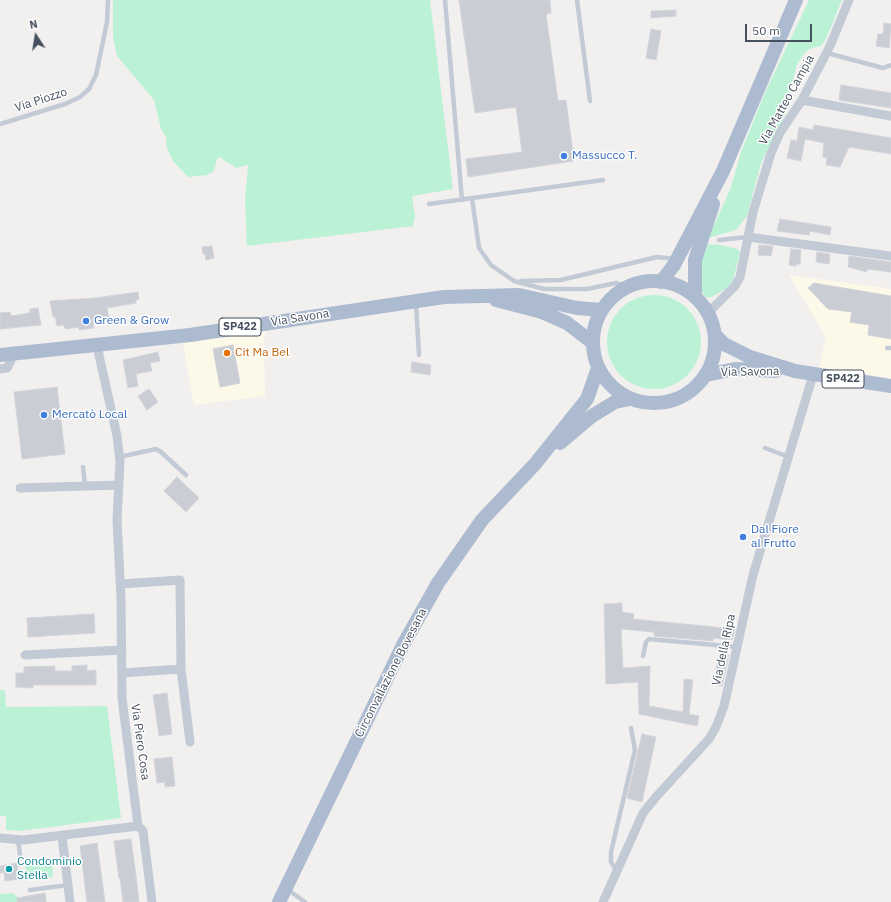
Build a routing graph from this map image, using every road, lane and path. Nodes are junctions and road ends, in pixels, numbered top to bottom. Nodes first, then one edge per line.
1 (108, 0) edge
2 (444, 0) edge
3 (577, 0) edge
4 (796, 0) edge
5 (849, 0) edge
6 (827, 53) junction
7 (891, 65) edge
8 (802, 100) junction
9 (590, 101) dead end
10 (891, 116) edge
11 (0, 124) edge
12 (603, 180) dead end
13 (472, 198) junction
14 (462, 200) junction
15 (429, 204) dead end
16 (701, 223) junction
17 (748, 237) junction
18 (719, 240) dead end
19 (891, 256) edge
20 (676, 259) junction
21 (514, 281) junction
22 (661, 282) junction
23 (628, 287) junction
24 (480, 296) junction
25 (695, 297) junction
26 (416, 300) junction
27 (602, 310) junction
28 (708, 313) junction
29 (715, 335) junction
30 (593, 343) junction
31 (97, 346) junction
32 (14, 354) junction
33 (0, 355) edge
34 (418, 355) dead end
35 (598, 368) junction
36 (0, 369) edge
37 (795, 371) junction
38 (706, 375) junction
39 (813, 375) junction
40 (891, 386) edge
41 (630, 399) junction
42 (765, 448) dead end
43 (789, 457) junction
44 (119, 458) junction
45 (535, 464) junction
46 (82, 467) dead end
47 (186, 475) dead end
48 (119, 485) junction
49 (84, 486) junction
50 (20, 488) dead end
51 (121, 584) junction
52 (737, 647) junction
53 (122, 650) junction
54 (25, 655) dead end
55 (643, 656) dead end
56 (181, 668) junction
57 (122, 673) junction
58 (631, 728) dead end
59 (190, 742) dead end
60 (138, 826) junction
61 (62, 836) junction
62 (0, 838) edge
63 (18, 840) junction
64 (20, 855) dead end
65 (617, 871) junction
66 (68, 886) junction
67 (286, 888) junction
68 (30, 890) dead end
69 (70, 902) edge
70 (152, 902) edge
71 (279, 902) edge
72 (305, 902) edge
73 (603, 902) edge

1 - 11 lane, Via Piozzo
2 - 14 lane
3 - 9 lane
4 - 16 main road
5 - 6 street, Via Matteo Campia
6 - 7 lane
6 - 8 street, Via Matteo Campia
8 - 10 street
8 - 17 street, Via Matteo Campia
12 - 13 lane
13 - 14 lane
13 - 21 lane
14 - 15 lane
16 - 20 main road
16 - 25 main road
17 - 18 lane
17 - 19 street
17 - 28 street, Via Matteo Campia
20 - 21 lane
20 - 22 main road
21 - 23 lane
22 - 23 main road
22 - 25 main road
23 - 27 main road
24 - 26 main road, Via Savona / SP422
24 - 27 main road, Via Savona / SP422
24 - 30 main road, Via Savona / SP422
25 - 28 main road
26 - 31 main road, Via Savona / SP422
26 - 34 lane
27 - 30 main road
28 - 29 main road
29 - 37 main road, Via Savona / SP422
29 - 38 main road
30 - 35 main road
31 - 32 main road, Via Savona / SP422
31 - 44 street, Via Piero Cosa
32 - 33 main road, Via Savona / SP422
32 - 36 street
35 - 41 main road
35 - 45 main road, Circonvallazione Bovesana
37 - 38 main road, Via Savona / SP422
37 - 39 main road, Via Savona / SP422
38 - 41 main road
39 - 40 main road, Via Savona / SP422
39 - 43 street, Via della Ripa
41 - 45 main road, Circonvallazione Bovesana
42 - 43 lane
43 - 52 street, Via della Ripa
44 - 47 lane
44 - 48 street, Via Piero Cosa
45 - 67 main road, Circonvallazione Bovesana
46 - 49 lane
48 - 49 street
48 - 51 street, Via Piero Cosa
49 - 50 street
51 - 53 street, Via Piero Cosa
51 - 56 street
52 - 55 lane
52 - 65 street, Via della Ripa
53 - 54 street
53 - 57 street, Via Piero Cosa
56 - 57 street
56 - 59 street
57 - 60 street, Via Piero Cosa
58 - 65 lane
60 - 61 street
60 - 70 street, Via Piero Cosa
61 - 63 street
61 - 66 street
62 - 63 street
63 - 64 lane
65 - 73 street, Via della Ripa
66 - 68 lane
66 - 69 street
67 - 71 main road, Circonvallazione Bovesana
67 - 72 lane

